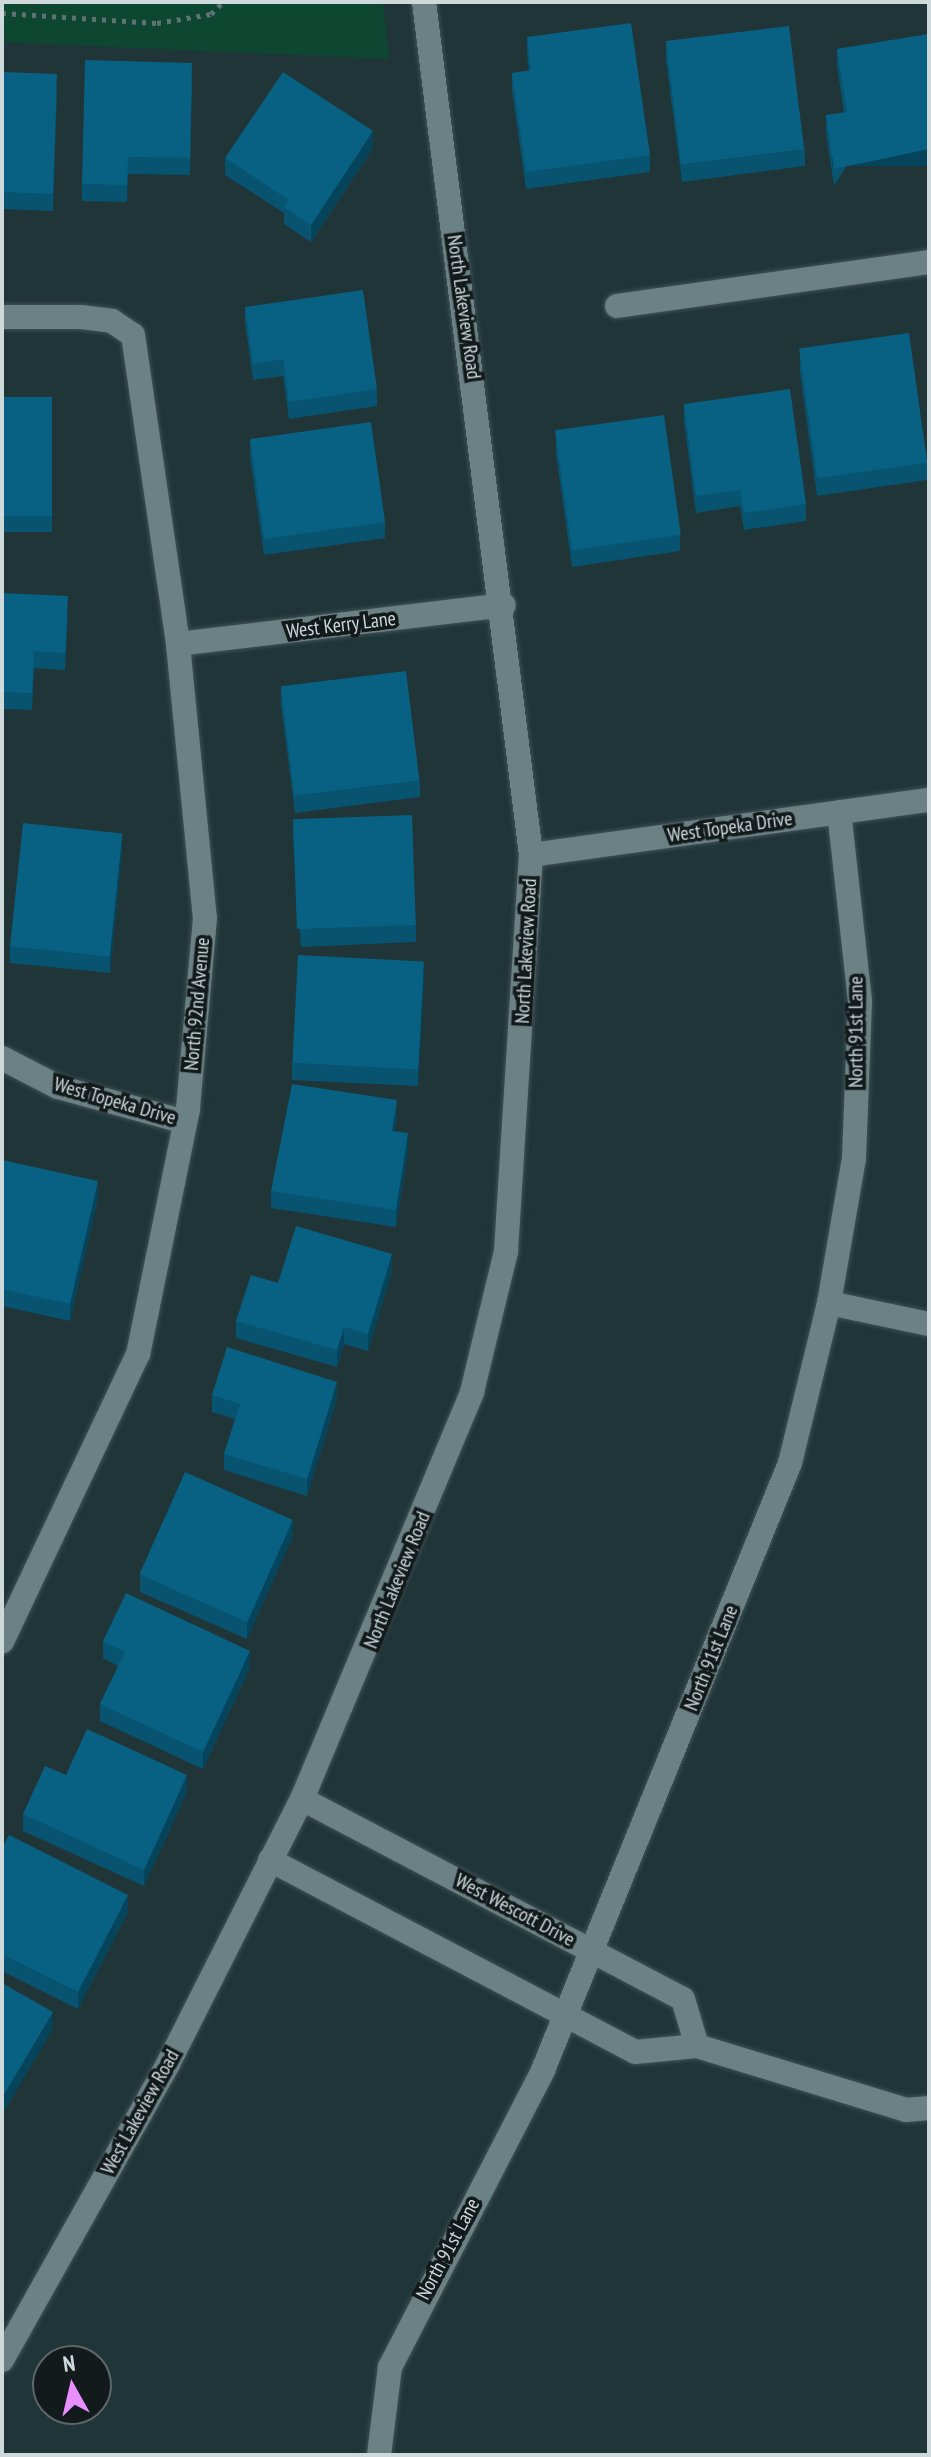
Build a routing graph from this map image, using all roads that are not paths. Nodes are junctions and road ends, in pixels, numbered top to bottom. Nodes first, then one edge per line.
1 (424, 2) edge
2 (929, 262) edge
3 (617, 306) dead end
4 (2, 317) edge
5 (504, 605) junction
6 (178, 644) junction
7 (929, 800) edge
8 (839, 812) junction
9 (531, 855) junction
10 (2, 1058) edge
11 (185, 1122) junction
12 (829, 1303) junction
13 (929, 1324) edge
14 (2, 1642) edge
15 (302, 1799) junction
16 (270, 1860) junction
17 (592, 1951) junction
18 (565, 2015) junction
19 (697, 2046) junction
20 (929, 2108) edge
21 (5, 2349) edge
22 (379, 2455) edge

1 - 5 street, North Lakeview Road
2 - 3 street
4 - 6 street, North 92nd Avenue
5 - 6 street, West Kerry Lane
5 - 9 street, North Lakeview Road
6 - 11 street, North 92nd Avenue
7 - 8 street, West Topeka Drive
8 - 9 street, West Topeka Drive
8 - 12 street, North 91st Lane
9 - 15 street, North Lakeview Road
10 - 11 street, West Topeka Drive
11 - 14 street, North 92nd Avenue
12 - 13 street
12 - 17 street, North 91st Lane
15 - 16 street, North Lakeview Road
15 - 17 street, West Wescott Drive
16 - 18 street
16 - 21 street, West Lakeview Road
17 - 18 street, North 91st Lane
17 - 19 street, West Wescott Drive
18 - 19 street
18 - 22 street, North 91st Lane
19 - 20 street

